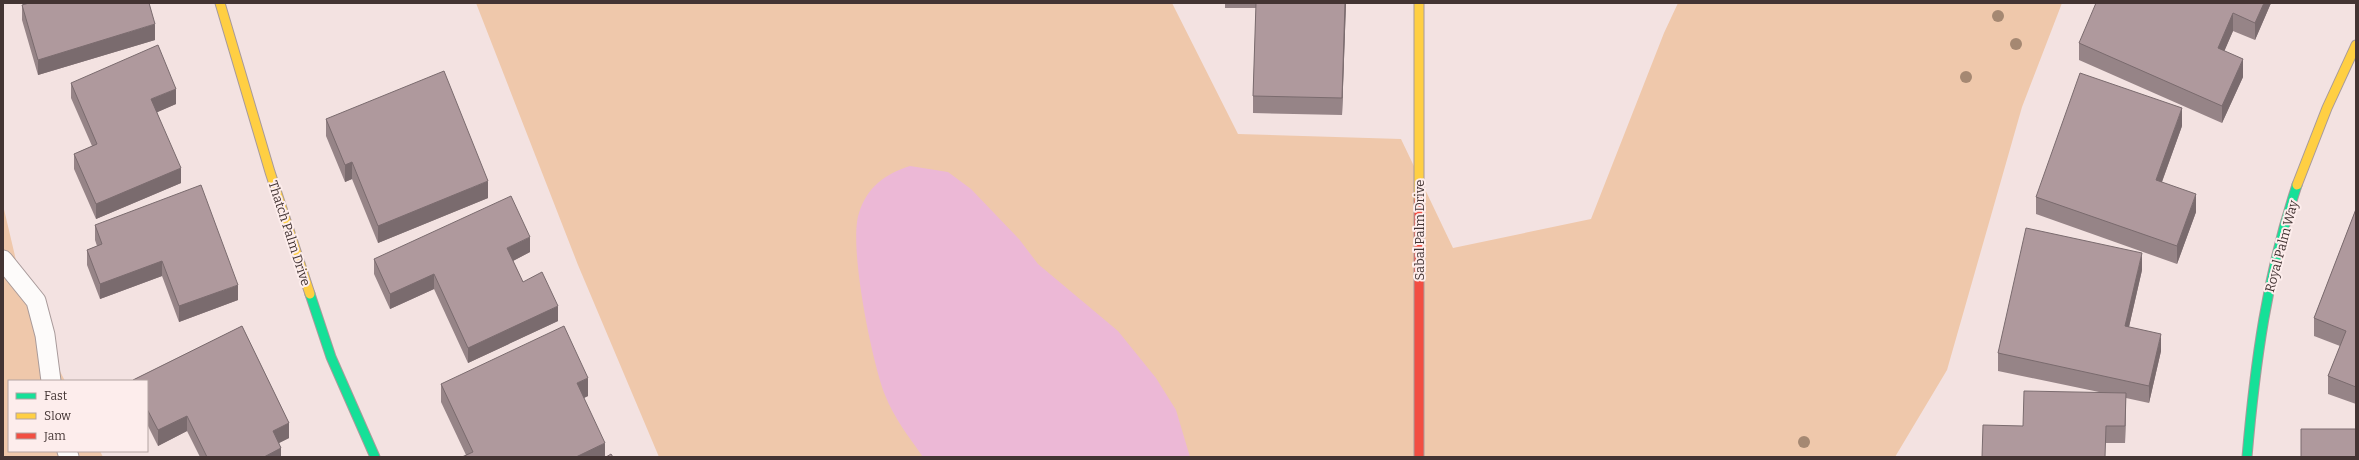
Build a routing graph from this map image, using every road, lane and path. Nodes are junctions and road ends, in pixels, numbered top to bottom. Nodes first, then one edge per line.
1 (220, 3) edge
2 (1419, 3) edge
3 (2356, 45) edge
4 (3, 260) edge
5 (51, 380) edge
6 (375, 457) edge
7 (1419, 457) edge
8 (2247, 457) edge

1 - 6 street, Thatch Palm Drive
2 - 7 street, Sabal Palm Drive
3 - 8 street, Royal Palm Way
4 - 5 lane

